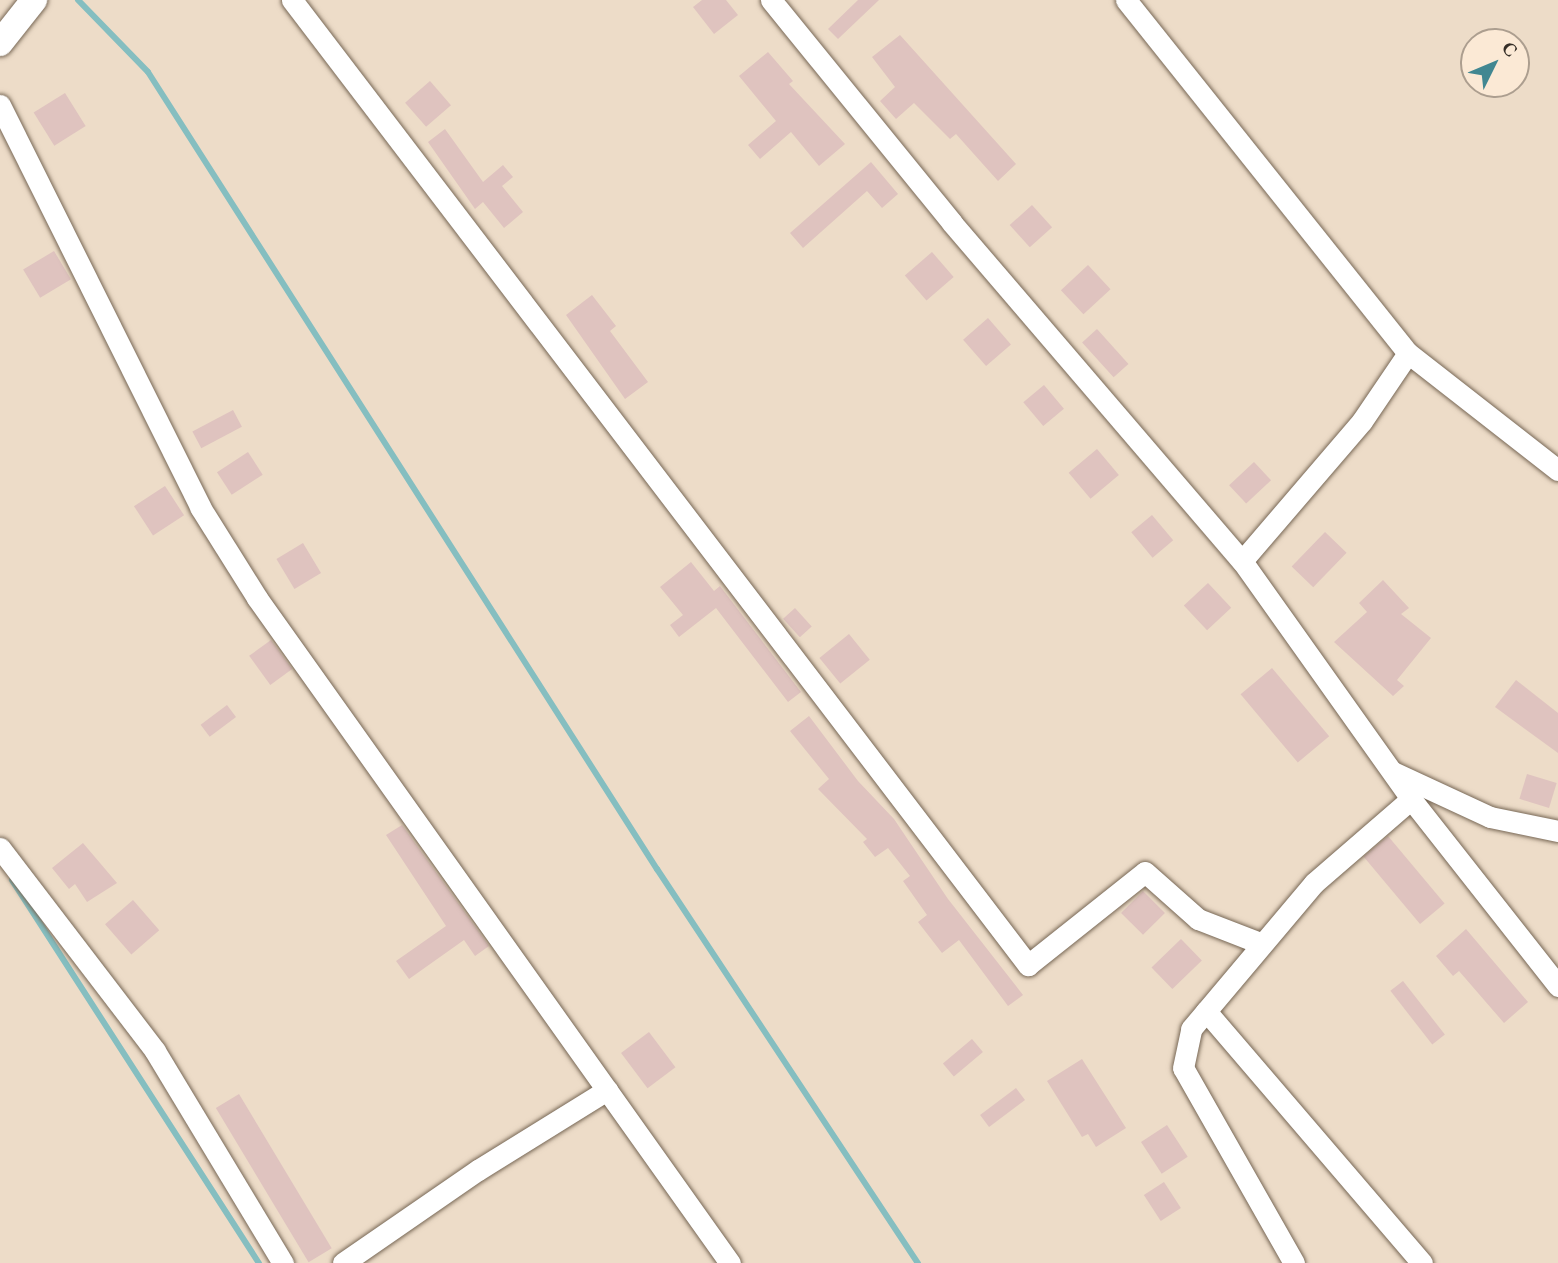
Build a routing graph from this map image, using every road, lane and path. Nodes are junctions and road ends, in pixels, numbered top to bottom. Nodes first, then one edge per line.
1 (34, 0) edge
2 (292, 0) edge
3 (771, 0) edge
4 (1126, 0) edge
5 (0, 43) edge
6 (0, 105) edge
7 (1408, 353) junction
8 (1558, 470) edge
9 (1242, 561) junction
10 (1391, 771) junction
11 (1411, 799) junction
12 (1558, 831) edge
13 (0, 848) edge
14 (1260, 943) junction
15 (1558, 985) edge
16 (1206, 1011) junction
17 (607, 1090) junction
18 (283, 1263) edge
19 (343, 1263) edge
20 (730, 1263) edge
21 (1294, 1263) edge
22 (1422, 1263) edge

1 - 5 main road
2 - 14 street
3 - 9 street
4 - 7 street
6 - 17 street
7 - 8 street
7 - 9 street
9 - 10 street
10 - 11 street
10 - 12 street
11 - 14 street
11 - 15 street
13 - 18 street
14 - 16 street
16 - 21 street
16 - 22 street
17 - 19 street
17 - 20 street

